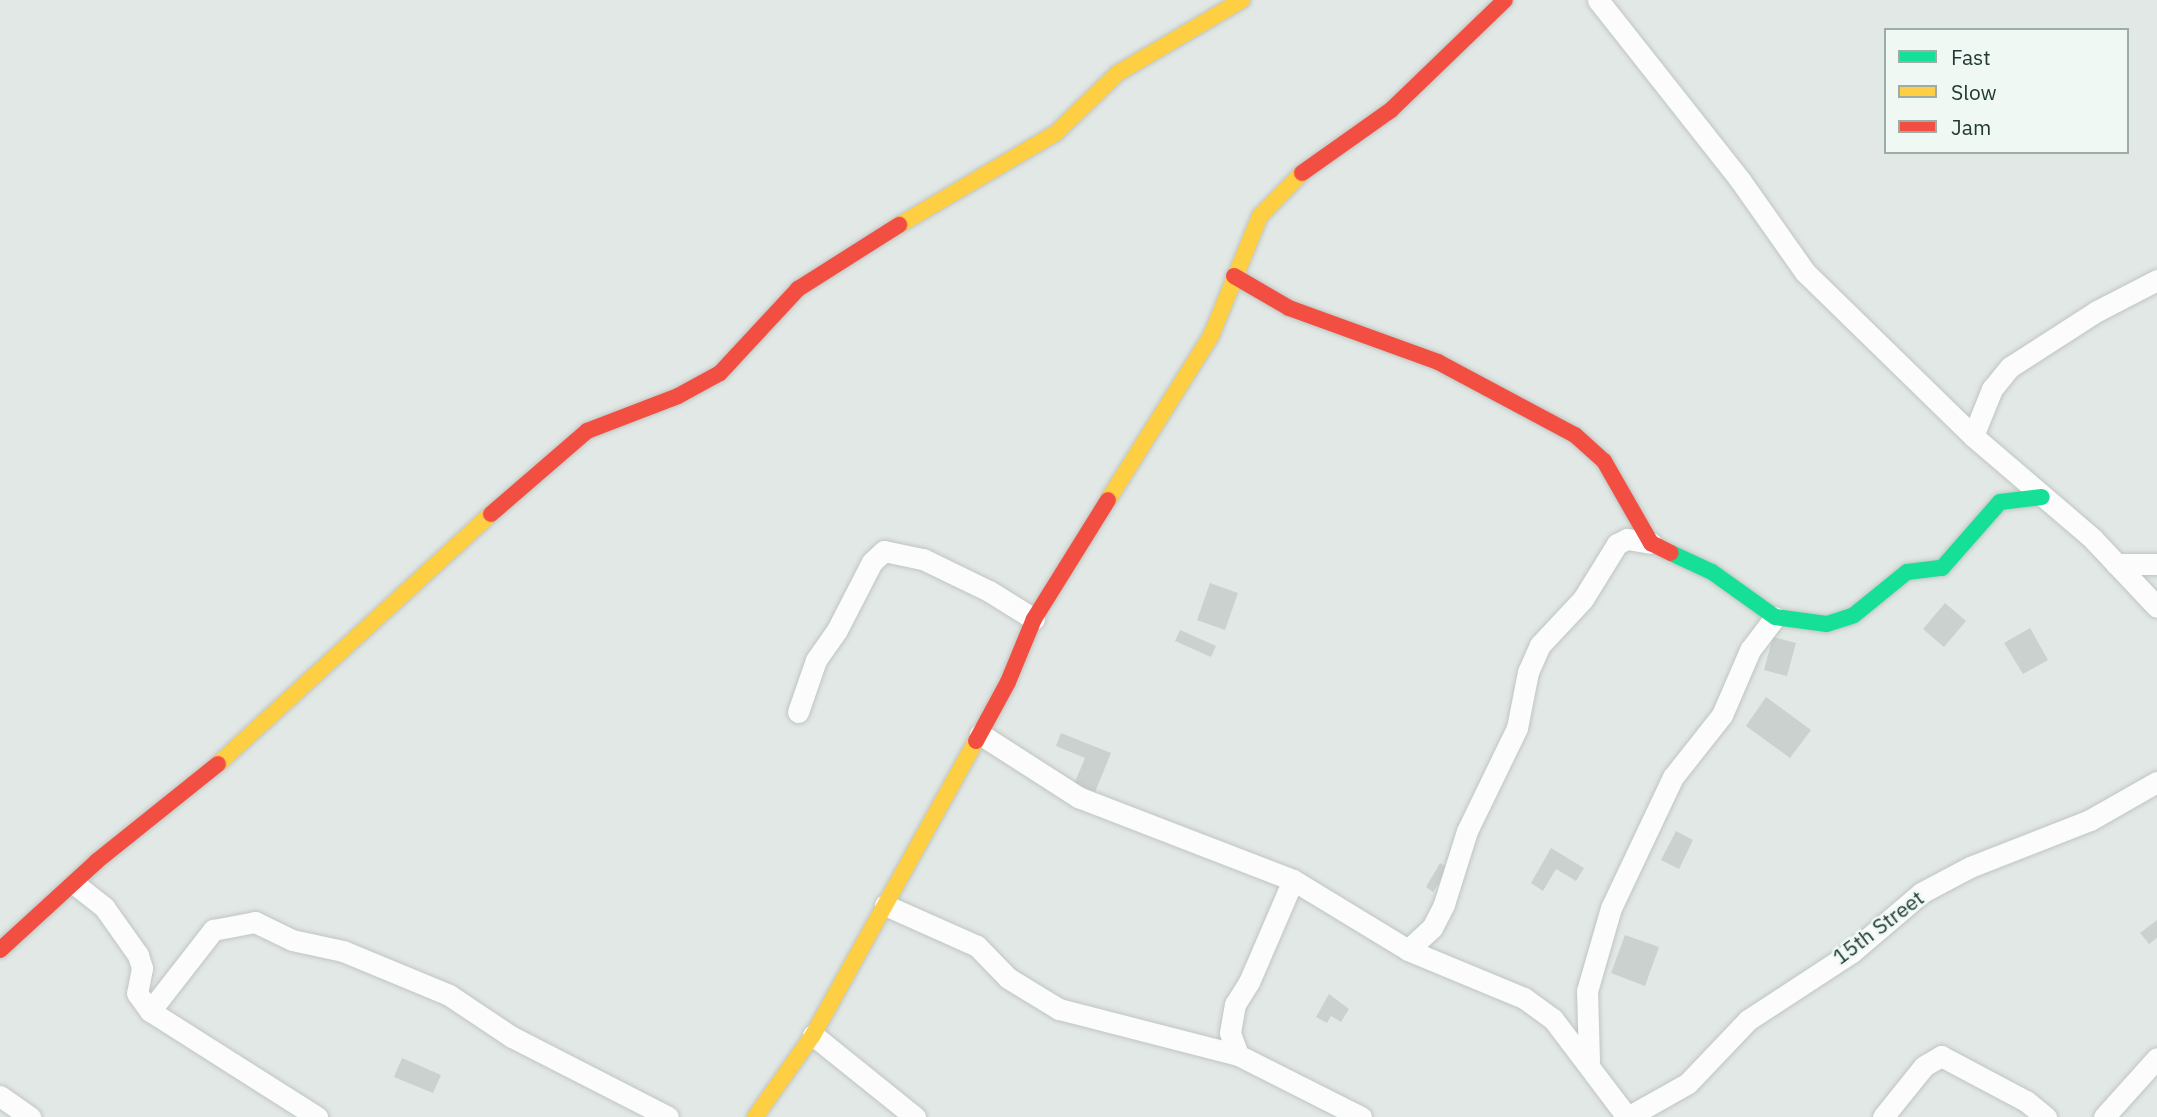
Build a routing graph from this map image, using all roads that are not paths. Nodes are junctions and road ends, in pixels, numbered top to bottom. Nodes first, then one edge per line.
1 (1241, 0) edge
2 (1505, 0) edge
3 (1598, 0) edge
4 (1234, 276) junction
5 (2157, 280) edge
6 (1973, 436) junction
7 (2042, 497) junction
8 (1651, 543) junction
9 (2116, 564) junction
10 (2157, 564) edge
11 (2157, 607) edge
12 (1775, 617) junction
13 (1034, 619) junction
14 (798, 712) dead end
15 (980, 734) junction
16 (2157, 782) edge
17 (1293, 880) junction
18 (76, 885) junction
19 (885, 905) junction
20 (0, 950) edge
21 (1408, 950) junction
22 (150, 1011) junction
23 (813, 1035) junction
24 (1238, 1055) junction
25 (2157, 1058) edge
26 (1589, 1061) junction
27 (0, 1096) edge
28 (1634, 1114) edge
29 (30, 1117) edge
30 (317, 1117) edge
31 (668, 1117) edge
32 (755, 1117) edge
33 (915, 1117) edge
34 (1361, 1117) edge
35 (1666, 1117) edge
36 (1883, 1117) edge
37 (2046, 1117) edge
38 (2104, 1117) edge

1 - 18 street
2 - 4 street
3 - 6 street
4 - 8 street
4 - 13 street
5 - 6 street
6 - 7 street
7 - 9 street
7 - 12 street
8 - 12 street
8 - 21 street
9 - 10 street
9 - 11 street
12 - 26 street
13 - 14 street
13 - 15 street
15 - 17 street
15 - 19 street
16 - 28 street, 15th Street
17 - 21 street
17 - 24 street
18 - 20 street
18 - 22 street
19 - 23 street
19 - 24 street
21 - 26 street
22 - 30 street
22 - 31 street
23 - 32 street
23 - 33 street
24 - 34 street
25 - 38 street
26 - 28 street
27 - 29 street
28 - 35 street
36 - 37 street

